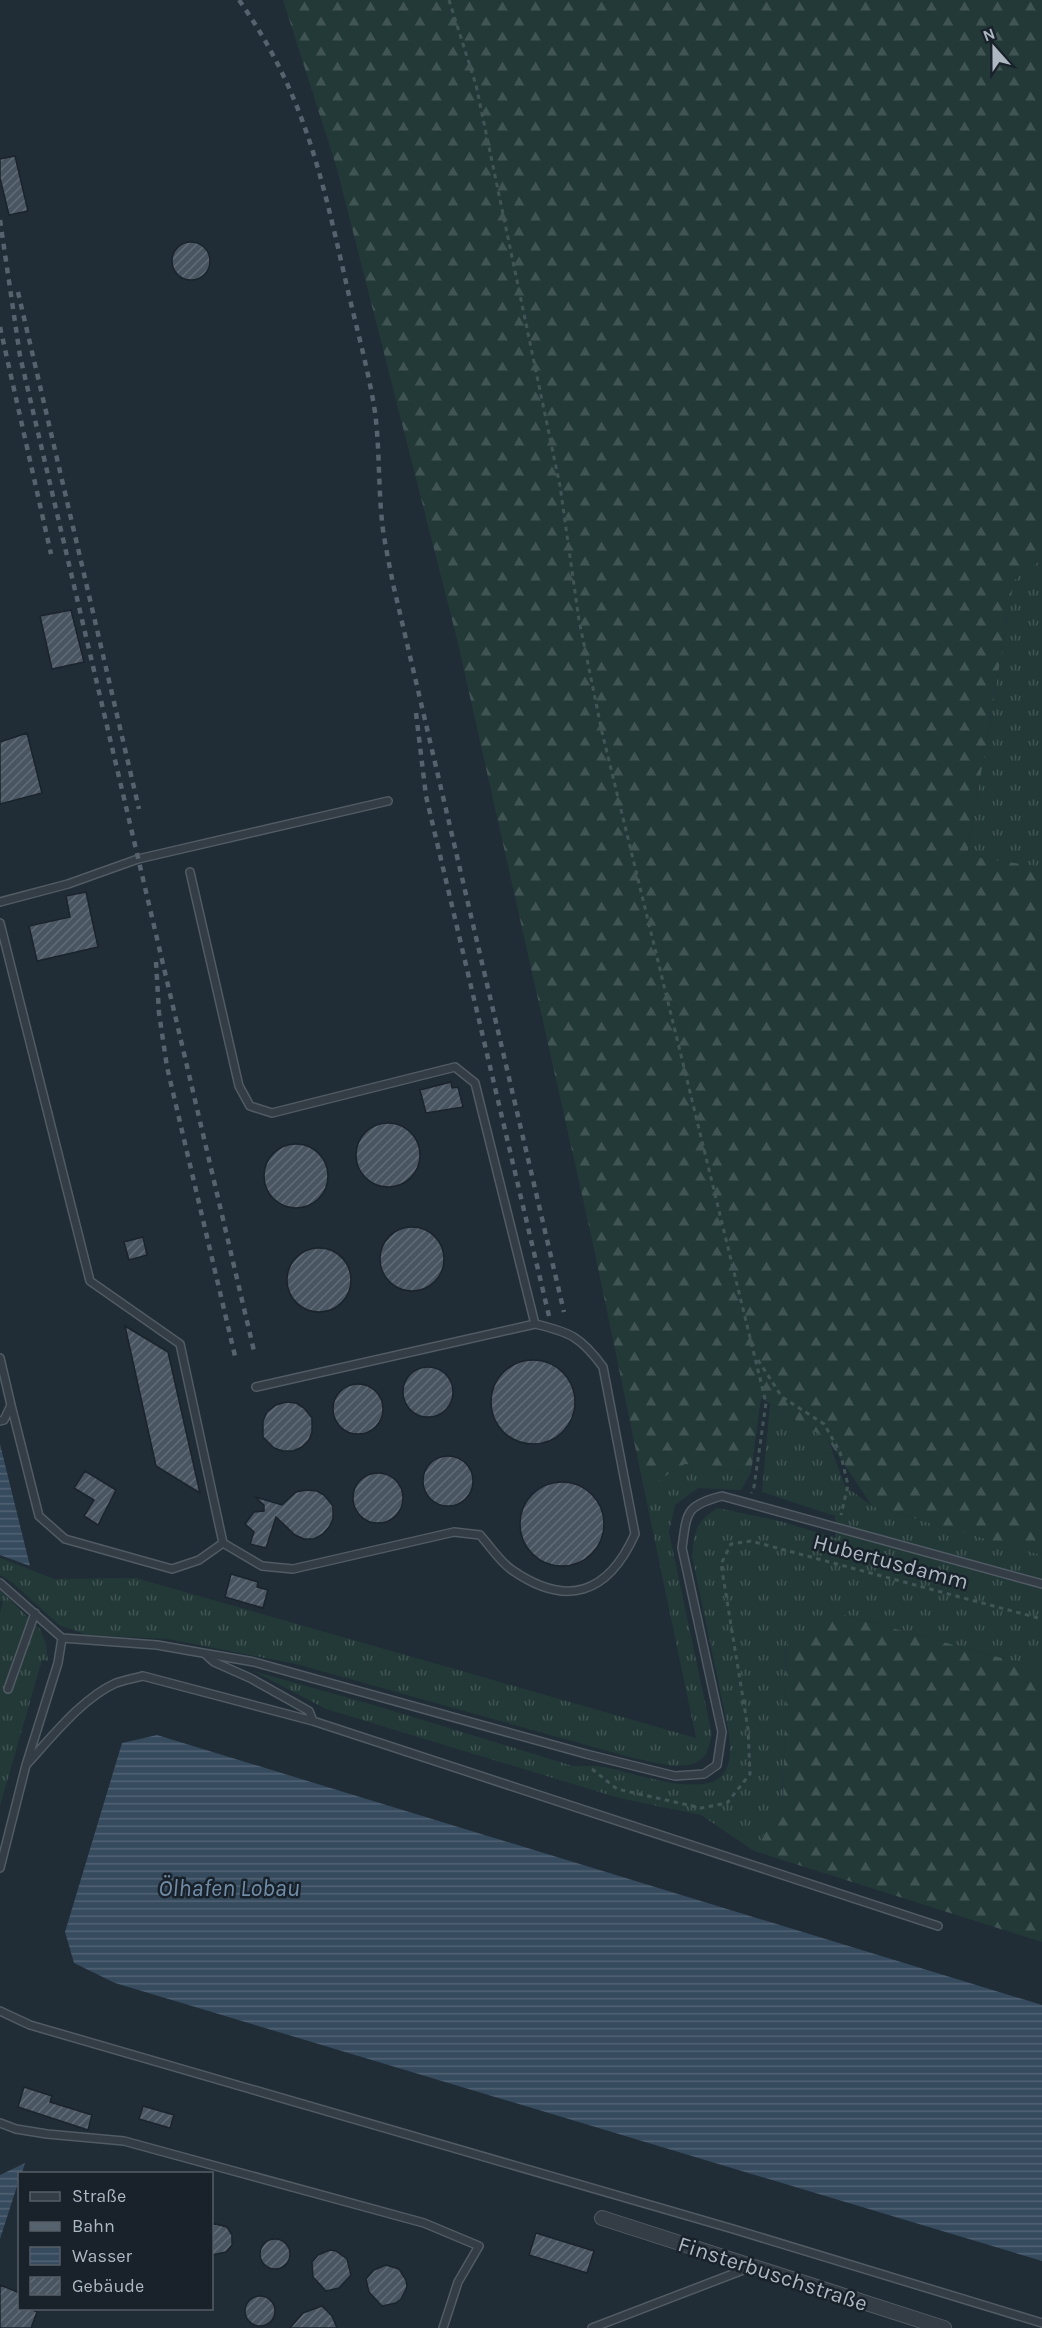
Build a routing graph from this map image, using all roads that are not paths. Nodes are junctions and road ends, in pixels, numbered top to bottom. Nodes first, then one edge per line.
1 (388, 801) dead end
2 (190, 872) dead end
3 (0, 902) edge
4 (0, 923) edge
5 (535, 1324) junction
6 (0, 1358) edge
7 (256, 1387) dead end
8 (11, 1405) junction
9 (0, 1421) edge
10 (223, 1543) junction
11 (0, 1582) edge
12 (1042, 1584) edge
13 (35, 1613) junction
14 (62, 1638) junction
15 (203, 1652) junction
16 (8, 1689) dead end
17 (313, 1721) junction
18 (26, 1765) junction
19 (0, 1868) edge
20 (938, 1926) dead end
21 (0, 2011) edge
22 (0, 2123) edge
23 (602, 2218) dead end
24 (753, 2266) junction
25 (1042, 2324) edge
26 (443, 2328) edge
27 (592, 2328) edge
28 (944, 2328) edge

1 - 3 lane
2 - 5 lane
4 - 10 lane
5 - 7 lane
5 - 10 lane
6 - 8 lane
8 - 9 lane
8 - 10 lane
11 - 13 lane
12 - 15 lane
13 - 14 lane
13 - 16 lane
14 - 15 lane
14 - 18 lane
15 - 17 lane
17 - 18 lane
17 - 20 lane
18 - 19 lane
21 - 25 lane
22 - 26 lane
23 - 24 street, Finsterbuschstraße
24 - 27 lane
24 - 28 street, Finsterbuschstraße

